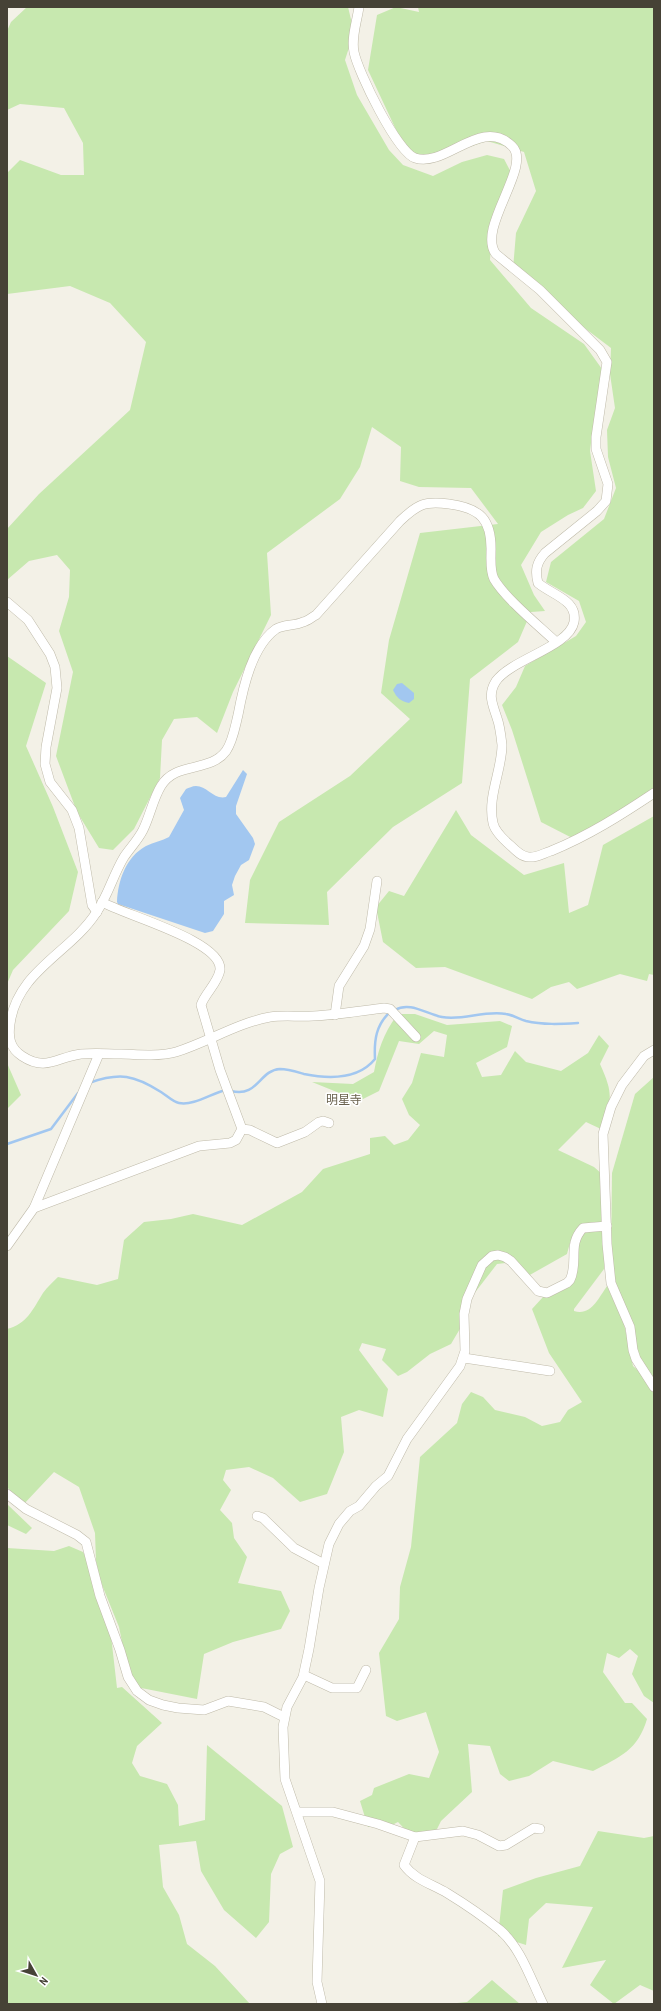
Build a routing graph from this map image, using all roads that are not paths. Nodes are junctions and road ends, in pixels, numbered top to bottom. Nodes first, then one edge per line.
1 (359, 7) edge
2 (7, 602) edge
3 (556, 642) junction
4 (654, 794) edge
5 (377, 881) dead end
6 (102, 902) junction
7 (97, 912) junction
8 (336, 1015) junction
9 (212, 1037) junction
10 (416, 1037) dead end
11 (654, 1050) edge
12 (99, 1054) junction
13 (329, 1123) dead end
14 (242, 1129) junction
15 (34, 1208) junction
16 (607, 1226) junction
17 (7, 1246) edge
18 (464, 1358) junction
19 (550, 1371) dead end
20 (654, 1387) edge
21 (7, 1494) edge
22 (257, 1516) dead end
23 (324, 1564) junction
24 (366, 1670) dead end
25 (304, 1674) junction
26 (284, 1716) junction
27 (297, 1812) junction
28 (540, 1829) dead end
29 (415, 1836) junction
30 (322, 2004) edge
31 (543, 2004) edge

1 - 3 street
2 - 7 street
3 - 4 street
3 - 6 street
5 - 8 street
6 - 7 street
6 - 9 street
7 - 12 street
8 - 9 street
8 - 10 street
9 - 12 street
9 - 14 street
11 - 16 street
12 - 15 street
13 - 14 street
14 - 15 street
15 - 17 street
16 - 18 street
16 - 20 street
18 - 19 street
18 - 23 street
21 - 26 street
22 - 23 street
23 - 25 street
24 - 25 street
25 - 26 street
26 - 27 street
27 - 29 street
27 - 30 street
28 - 29 street
29 - 31 street

